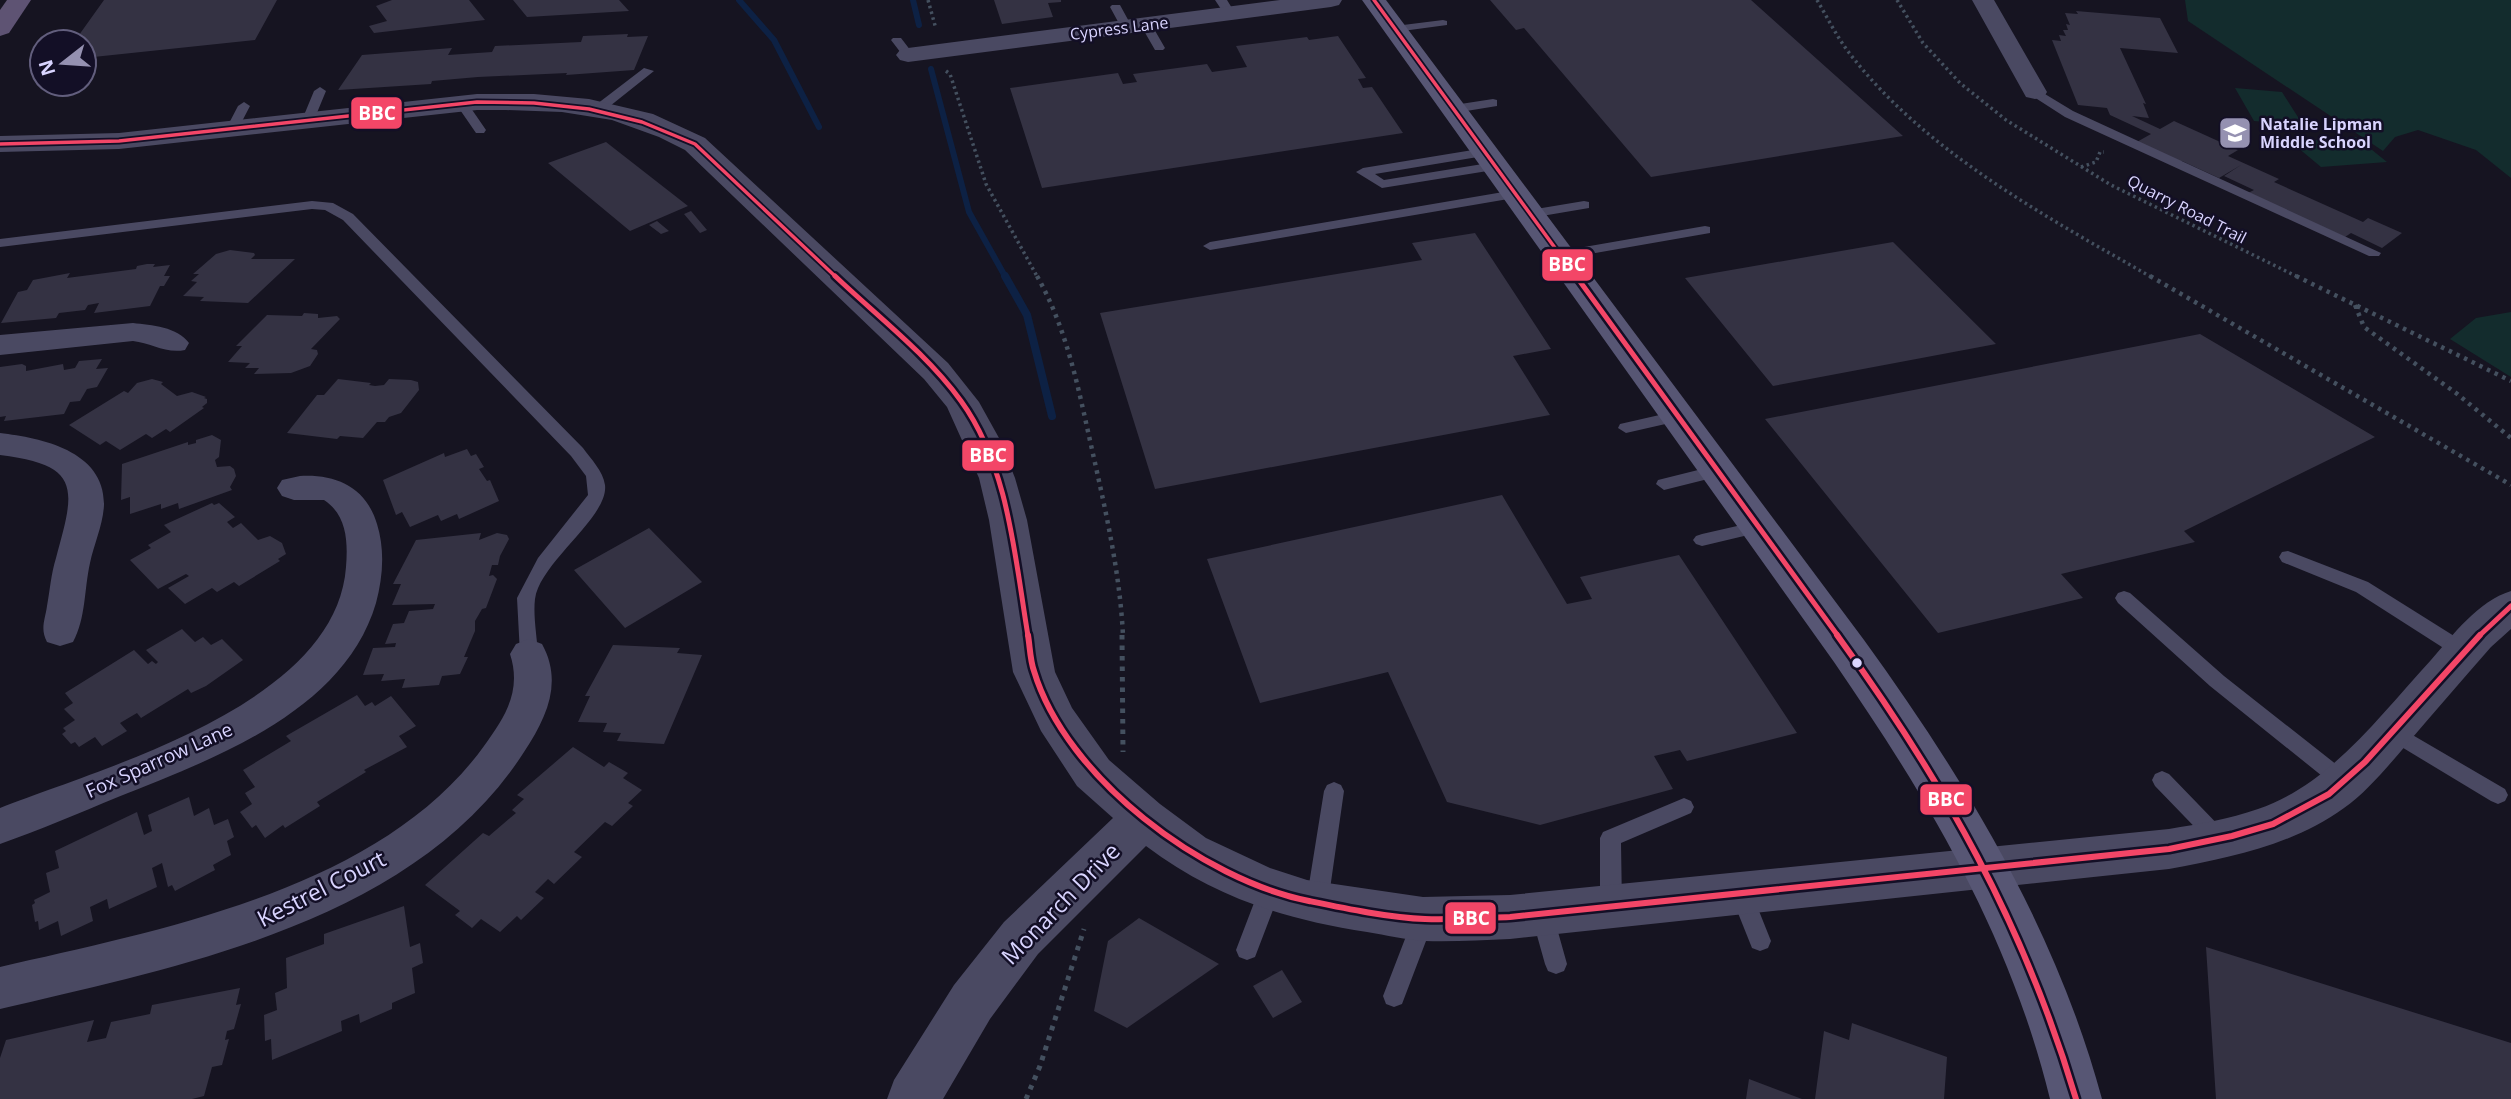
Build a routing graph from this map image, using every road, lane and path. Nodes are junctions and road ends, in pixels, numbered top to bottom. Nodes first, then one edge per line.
1 (19, 0) edge
2 (928, 0) edge
3 (1331, 0) edge
4 (1374, 0) edge
5 (1817, 0) edge
6 (1897, 0) edge
7 (1983, 0) edge
8 (1287, 3) edge
9 (1225, 7) edge
10 (1129, 19) junction
11 (1443, 23) dead end
12 (0, 28) edge
13 (1395, 29) junction
14 (903, 48) dead end
15 (1159, 48) dead end
16 (934, 52) junction
17 (648, 71) dead end
18 (2035, 92) joint
19 (1493, 103) dead end
20 (601, 107) junction
21 (1454, 109) junction
22 (2130, 142) junction
23 (0, 144) edge
24 (2080, 167) junction
25 (1506, 181) junction
26 (1584, 205) dead end
27 (1705, 230) dead end
28 (0, 243) edge
29 (1210, 246) dead end
30 (2374, 253) dead end
31 (1561, 256) junction
32 (2355, 305) junction
33 (174, 343) dead end
34 (0, 345) edge
35 (2511, 381) edge
36 (1677, 415) junction
37 (1626, 428) dead end
38 (2511, 438) edge
39 (0, 444) edge
40 (1718, 471) junction
41 (1664, 484) dead end
42 (2511, 485) edge
43 (295, 488) dead end
44 (1759, 527) junction
45 (1702, 540) dead end
46 (2288, 557) dead end
47 (2124, 598) dead end
48 (2511, 606) edge
49 (60, 632) dead end
50 (2463, 651) junction
51 (529, 654) joint
52 (2392, 731) junction
53 (1121, 750) dead end
54 (2162, 780) dead end
55 (2344, 782) junction
56 (1334, 791) dead end
57 (2498, 794) dead end
58 (1684, 807) dead end
59 (1144, 818) junction
60 (0, 826) edge
61 (2220, 840) junction
62 (1984, 868) junction
63 (1269, 889) junction
64 (1741, 893) junction
65 (1317, 903) junction
66 (1611, 906) junction
67 (1542, 914) junction
68 (1423, 919) junction
69 (1086, 925) dead end
70 (1760, 941) dead end
71 (1247, 950) dead end
72 (1556, 964) dead end
73 (0, 988) edge
74 (1394, 996) dead end
75 (914, 1099) edge
76 (1026, 1099) edge
77 (2076, 1099) edge

1 - 12 main road
2 - 16 path
3 - 8 street, Cypress Lane
4 - 13 main road
5 - 42 path
6 - 24 path, Quarry Road Trail
7 - 18 street
8 - 9 street, Cypress Lane
9 - 10 street, Cypress Lane
10 - 15 lane
10 - 16 street, Cypress Lane
11 - 13 lane
13 - 21 main road
14 - 16 street, Cypress Lane
16 - 53 path
17 - 20 lane
18 - 22 lane
19 - 21 lane
20 - 23 street
20 - 59 street
21 - 25 main road
22 - 24 path
22 - 30 lane
24 - 32 path, Quarry Road Trail
25 - 25 lane
25 - 26 lane
25 - 29 lane
25 - 31 main road
27 - 31 lane
28 - 51 lane
31 - 36 main road
32 - 35 path, Quarry Road Trail
32 - 38 path
33 - 34 street
36 - 37 lane
36 - 40 main road
39 - 49 street
40 - 41 lane
40 - 44 main road
43 - 60 street, Fox Sparrow Lane
44 - 45 lane
44 - 62 main road
46 - 50 lane
47 - 55 lane
48 - 50 street
50 - 52 street
51 - 73 street, Kestrel Court
52 - 55 street
52 - 57 lane
54 - 61 lane
55 - 61 street
56 - 65 lane
58 - 66 lane
59 - 63 street
59 - 75 street, Monarch Drive
61 - 62 street
62 - 64 street
62 - 77 main road
63 - 65 street
63 - 71 lane
64 - 66 street
64 - 70 lane
65 - 68 street
66 - 67 street
67 - 68 street
67 - 72 lane
68 - 74 lane
69 - 76 path

